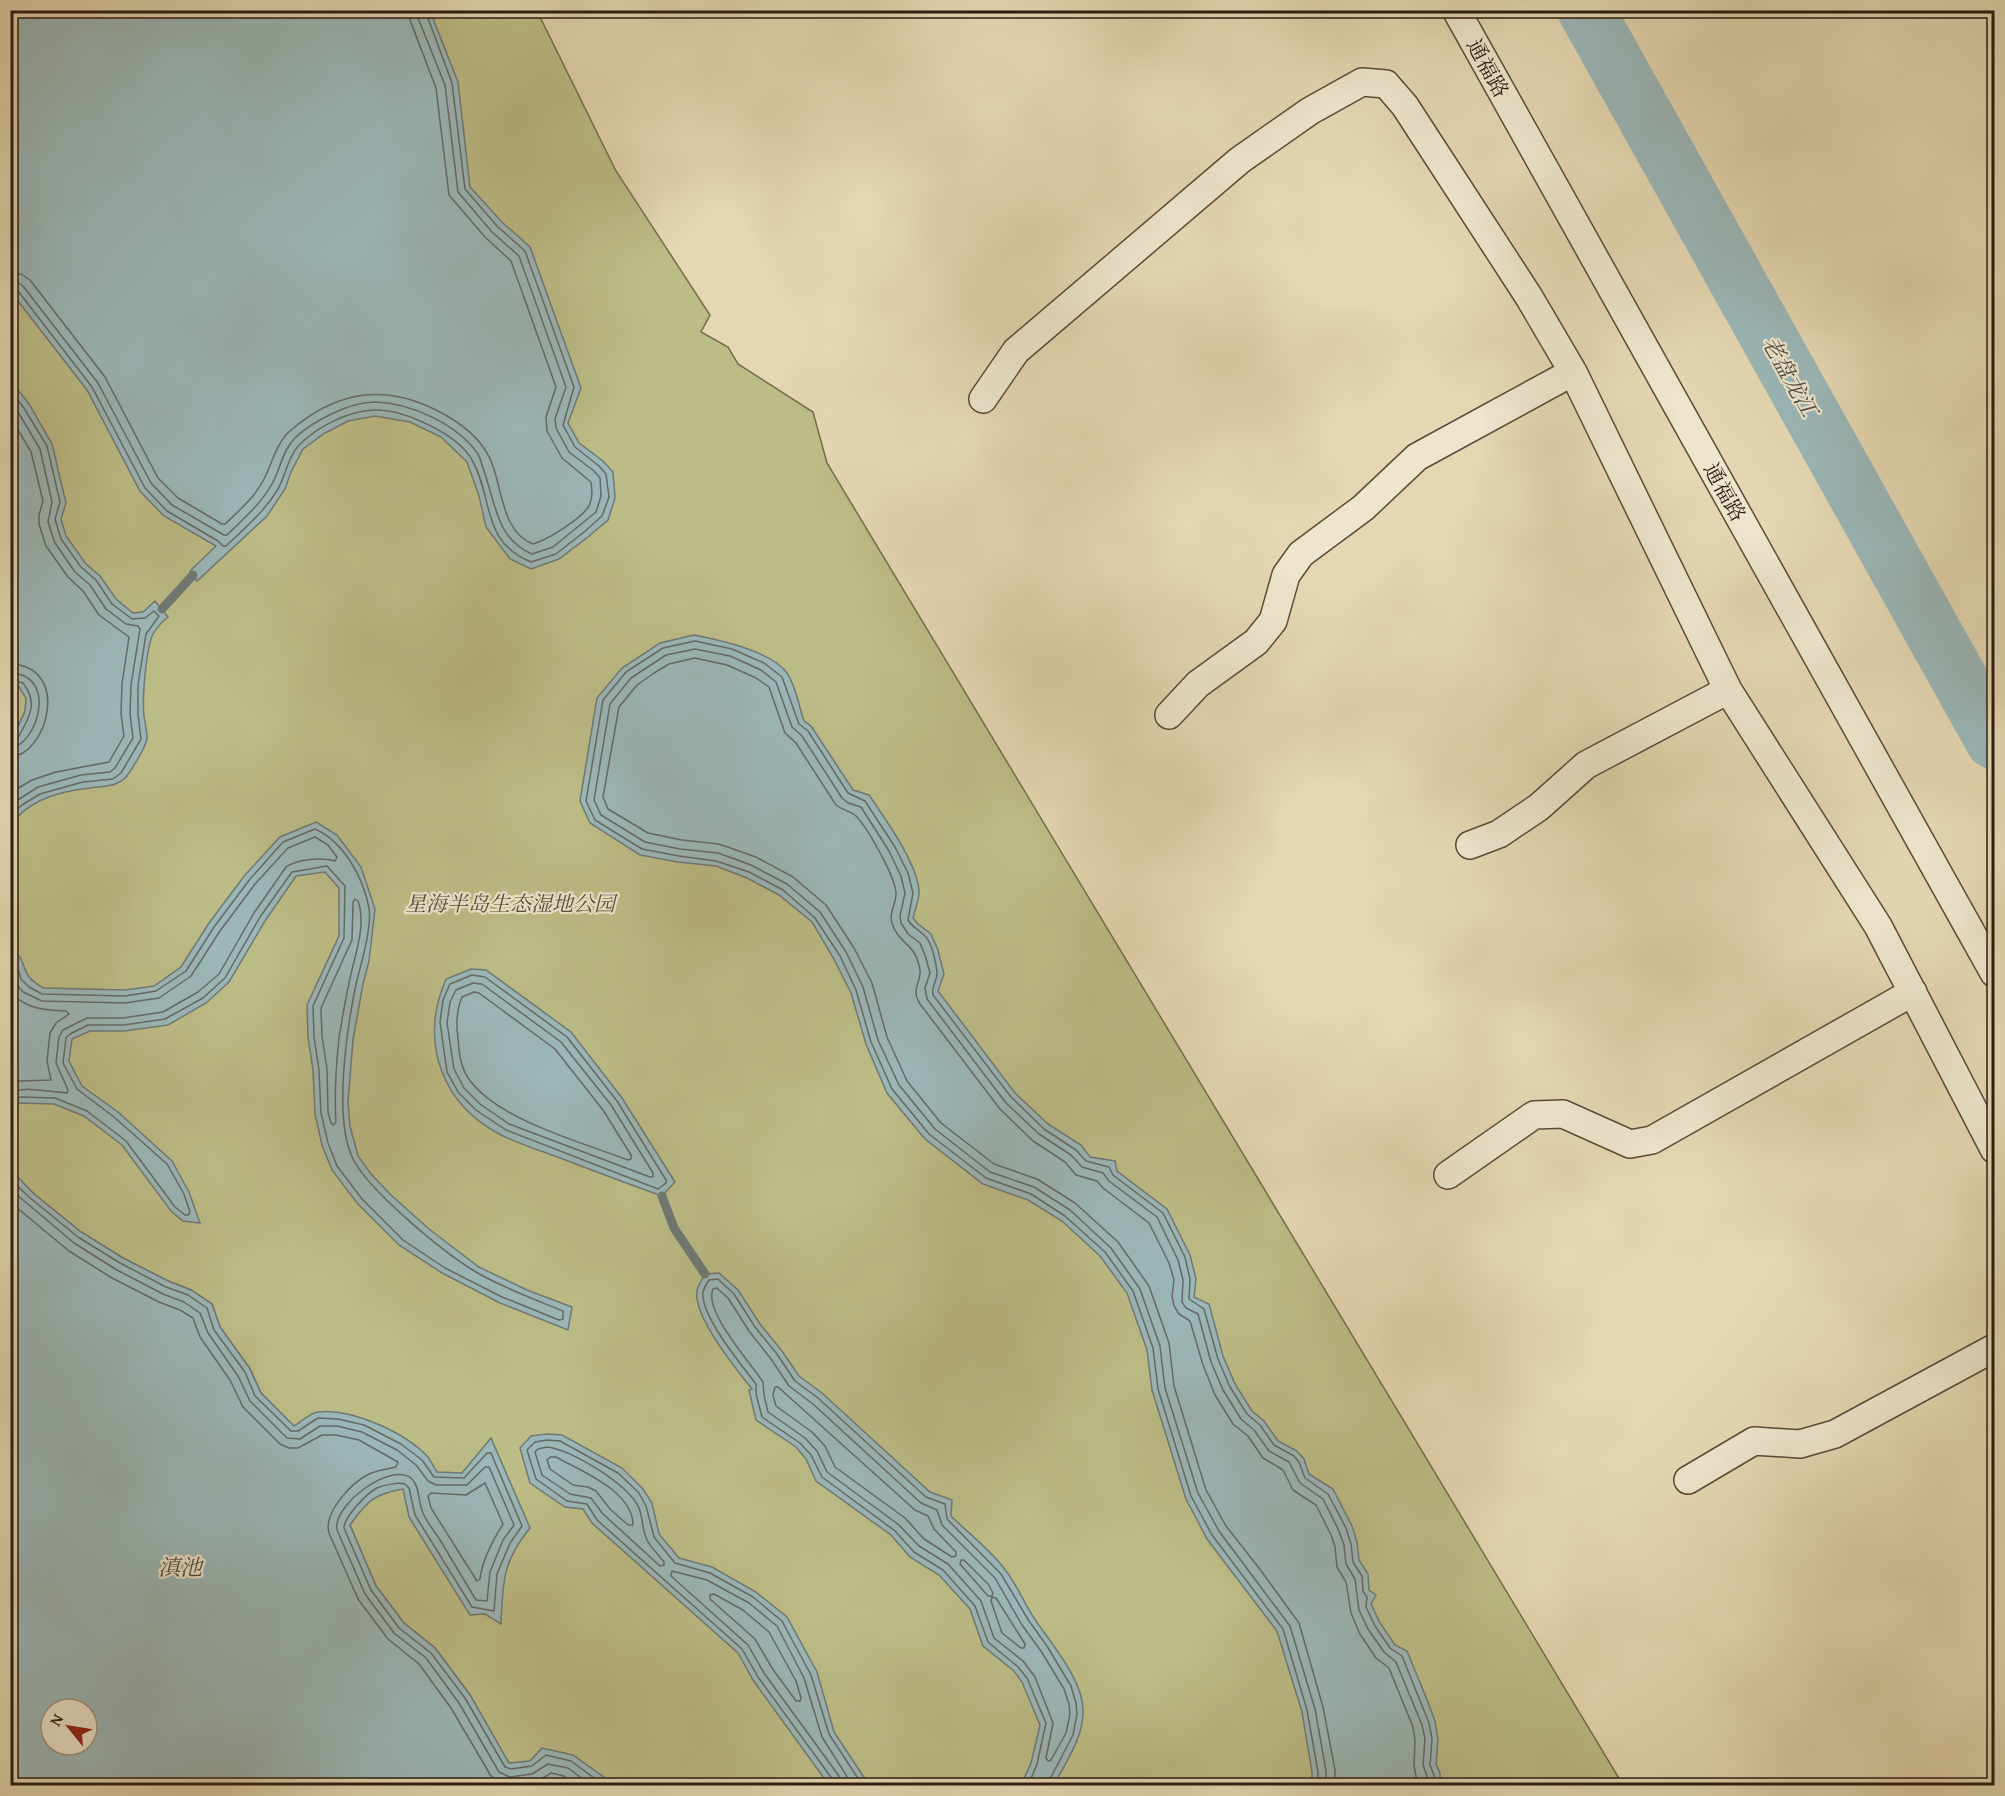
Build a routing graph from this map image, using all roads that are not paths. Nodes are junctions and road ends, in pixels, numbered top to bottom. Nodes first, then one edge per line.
1 (1456, 10) edge
2 (1573, 372) junction
3 (983, 399) dead end
4 (1728, 690) junction
5 (1169, 715) dead end
6 (1470, 845) dead end
7 (1995, 973) edge
8 (1913, 992) junction
9 (1995, 1149) edge
10 (1448, 1175) dead end
11 (1995, 1348) edge
12 (1688, 1480) dead end

1 - 7 street, 通福路
2 - 3 street
2 - 4 street
2 - 5 street
4 - 6 street
4 - 8 street
8 - 9 street
8 - 10 street
11 - 12 street

